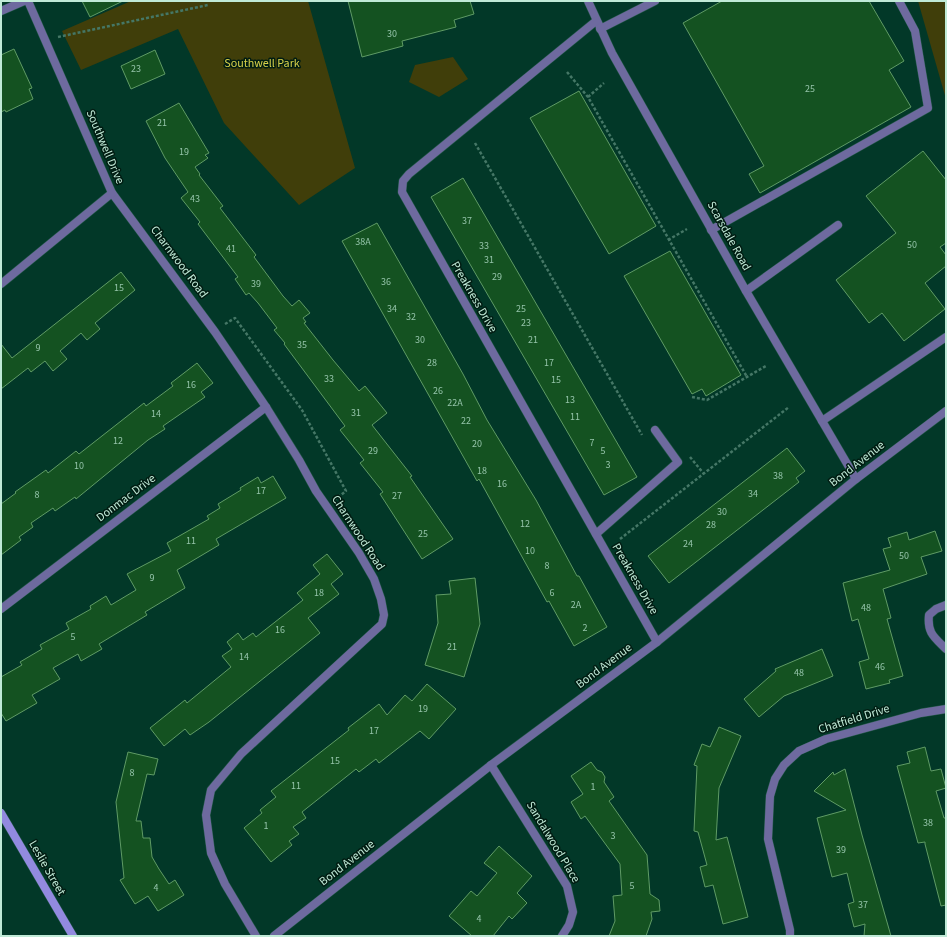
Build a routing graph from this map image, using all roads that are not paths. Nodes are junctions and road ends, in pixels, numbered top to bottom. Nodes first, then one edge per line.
1 (24, 1) edge
2 (28, 1) edge
3 (588, 1) edge
4 (655, 1) edge
5 (899, 1) edge
6 (1, 11) edge
7 (596, 21) junction
8 (600, 29) junction
9 (112, 193) junction
10 (838, 225) dead end
11 (711, 230) junction
12 (1, 284) edge
13 (746, 291) junction
14 (946, 337) edge
15 (266, 407) junction
16 (946, 411) edge
17 (822, 421) junction
18 (652, 432) road end
19 (856, 479) junction
20 (596, 534) junction
21 (946, 605) edge
22 (1, 609) edge
23 (657, 642) junction
24 (946, 649) edge
25 (946, 709) edge
26 (491, 765) junction
27 (1, 813) edge
28 (73, 936) edge
29 (256, 936) edge
30 (274, 936) edge
31 (562, 936) edge
32 (790, 936) edge

1 - 6 street
2 - 9 street, Southwell Drive
3 - 7 street, Scarsdale Road
4 - 8 street
5 - 11 street
7 - 8 street, Scarsdale Road
7 - 20 street, Preakness Drive
8 - 11 street, Scarsdale Road
9 - 12 street, Southwell Drive
9 - 15 street, Charnwood Road
10 - 13 street
11 - 13 street, Scarsdale Road
13 - 17 street, Scarsdale Road
14 - 17 street
15 - 22 street, Donmac Drive
15 - 29 street, Charnwood Road
16 - 19 street, Bond Avenue
17 - 19 street, Scarsdale Road
18 - 20 street
19 - 23 street, Bond Avenue
20 - 23 street, Preakness Drive
21 - 24 street
23 - 26 street, Bond Avenue
25 - 32 street, Chatfield Drive
26 - 30 street, Bond Avenue
26 - 31 street, Sandalwood Place
27 - 28 main road, Leslie Street

